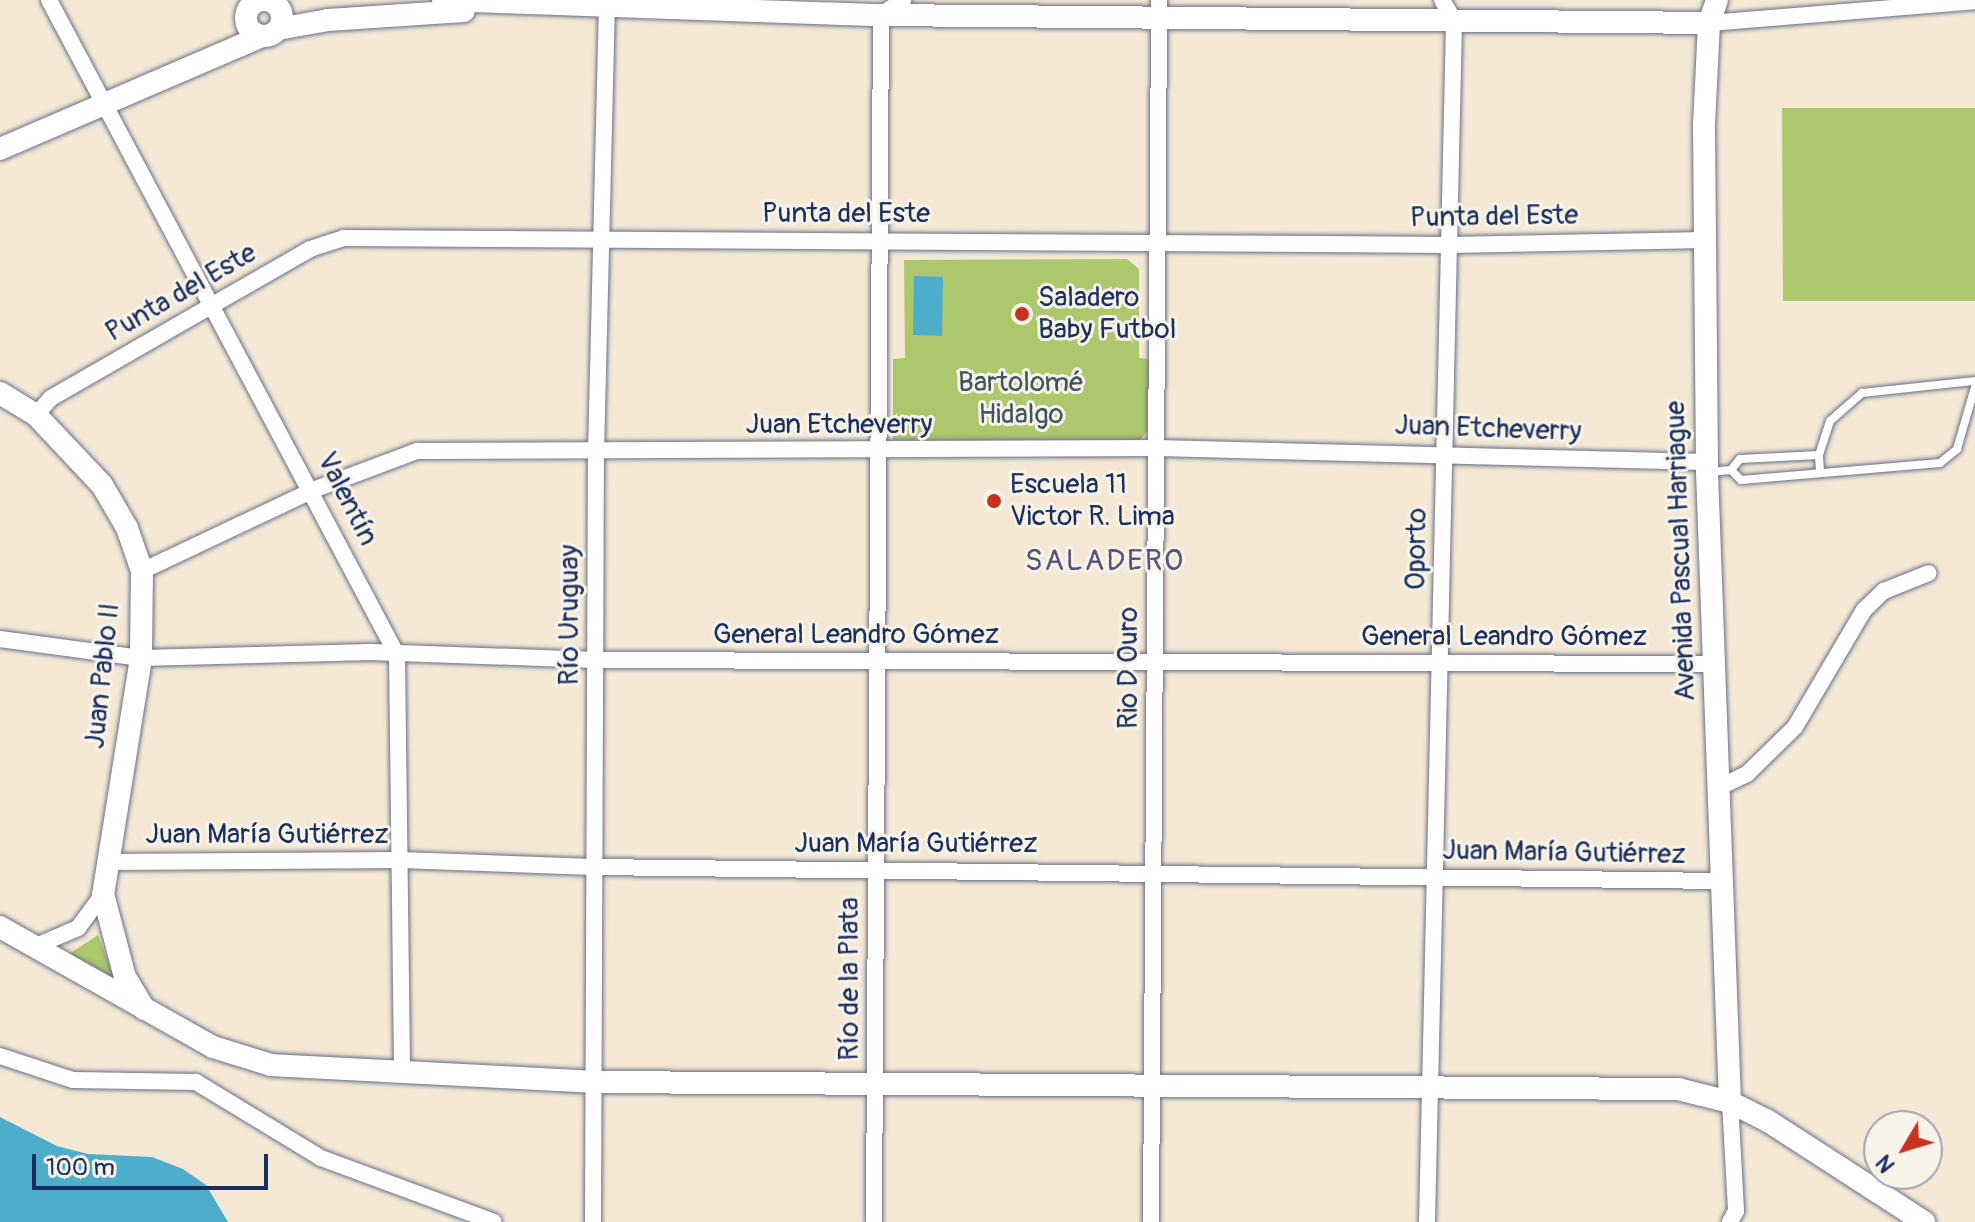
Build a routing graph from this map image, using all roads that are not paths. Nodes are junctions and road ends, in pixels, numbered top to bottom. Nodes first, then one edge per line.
1 (49, 0) edge
2 (443, 0) edge
3 (903, 0) edge
4 (1442, 0) edge
5 (1701, 0) edge
6 (1717, 0) edge
7 (1975, 1) edge
8 (257, 4) edge
9 (416, 7) edge
10 (598, 8) junction
11 (1160, 9) edge
12 (881, 15) junction
13 (1454, 20) junction
14 (1709, 23) junction
15 (270, 33) junction
16 (224, 49) junction
17 (103, 102) junction
18 (0, 149) edge
19 (600, 238) junction
20 (880, 240) junction
21 (1706, 240) junction
22 (1158, 242) junction
23 (1450, 245) junction
24 (214, 304) junction
25 (1975, 384) edge
26 (0, 393) edge
27 (36, 415) junction
28 (1157, 448) junction
29 (878, 451) junction
30 (596, 453) junction
31 (1446, 453) junction
32 (1819, 455) junction
33 (1707, 467) junction
34 (1731, 470) junction
35 (1820, 471) junction
36 (313, 490) junction
37 (142, 571) junction
38 (1929, 573) dead end
39 (0, 639) edge
40 (397, 655) junction
41 (141, 658) junction
42 (596, 660) junction
43 (877, 662) junction
44 (1155, 662) junction
45 (1441, 664) junction
46 (1713, 664) junction
47 (1718, 788) junction
48 (401, 860) junction
49 (109, 862) junction
50 (593, 867) junction
51 (876, 870) junction
52 (1154, 872) junction
53 (1435, 877) junction
54 (1722, 881) junction
55 (103, 894) junction
56 (0, 927) edge
57 (36, 946) junction
58 (145, 1010) junction
59 (0, 1056) edge
60 (402, 1074) junction
61 (591, 1082) junction
62 (875, 1082) junction
63 (1152, 1084) junction
64 (1430, 1086) junction
65 (1730, 1102) junction
66 (494, 1222) edge
67 (593, 1222) edge
68 (874, 1222) edge
69 (1151, 1222) edge
70 (1427, 1222) edge
71 (1730, 1222) edge
72 (1924, 1222) edge

1 - 17 street, Valentín
2 - 10 street
3 - 12 street
4 - 13 street
5 - 14 street
6 - 14 street, Avenida Pascual Harriague
7 - 14 street
8 - 15 street
8 - 15 street
8 - 16 street
9 - 10 street
9 - 15 street
10 - 12 street
10 - 19 street, Río Uruguay
11 - 12 street
11 - 13 street
11 - 22 street, Rio D Ouro
12 - 20 street, Río de la Plata
13 - 14 street
13 - 23 street, Oporto
14 - 21 street, Avenida Pascual Harriague
15 - 16 street
16 - 17 street
17 - 18 street
17 - 24 street, Valentín
19 - 20 street, Punta del Este
19 - 24 street, Punta del Este
19 - 30 street, Río Uruguay
20 - 22 street, Punta del Este
20 - 29 street, Río de la Plata
21 - 23 street, Punta del Este
21 - 33 street, Avenida Pascual Harriague
22 - 23 street, Punta del Este
22 - 28 street, Rio D Ouro
23 - 31 street, Oporto
24 - 27 street, Punta del Este
24 - 36 street, Valentín
25 - 32 lane
25 - 35 lane
26 - 27 street, Juan Pablo II
27 - 37 street, Juan Pablo II
28 - 29 street, Juan Etcheverry
28 - 31 street, Juan Etcheverry
28 - 44 street, Rio D Ouro
29 - 30 street, Juan Etcheverry
29 - 43 street, Río de la Plata
30 - 36 street, Juan Etcheverry
30 - 42 street, Río Uruguay
31 - 33 street, Juan Etcheverry
31 - 45 street, Oporto
32 - 34 lane
32 - 35 lane
33 - 34 lane
33 - 46 street, Avenida Pascual Harriague
34 - 35 lane
36 - 37 street, Juan Etcheverry
36 - 40 street, Valentín
37 - 41 street, Juan Pablo II
38 - 47 street
39 - 41 street, General Leandro Gómez
40 - 41 street, General Leandro Gómez
40 - 42 street, General Leandro Gómez
40 - 48 street, Valentín
41 - 49 street, Juan Pablo II
42 - 43 street, General Leandro Gómez
42 - 50 street, Río Uruguay
43 - 44 street, General Leandro Gómez
43 - 51 street, Río de la Plata
44 - 45 street, General Leandro Gómez
44 - 52 street, Rio D Ouro
45 - 46 street, General Leandro Gómez
45 - 53 street, Oporto
46 - 47 street, Avenida Pascual Harriague
47 - 54 street, Avenida Pascual Harriague
48 - 49 street, Juan María Gutiérrez
48 - 50 street, Juan María Gutiérrez
48 - 60 street, Valentín
49 - 55 street, Juan Pablo II
50 - 51 street, Juan María Gutiérrez
50 - 61 street, Río Uruguay
51 - 52 street, Juan María Gutiérrez
51 - 62 street, Río de la Plata
52 - 53 street, Juan María Gutiérrez
52 - 63 street, Rio D Ouro
53 - 54 street, Juan María Gutiérrez
53 - 64 street, Oporto
54 - 65 street, Avenida Pascual Harriague
55 - 57 street
55 - 58 street, Juan Pablo II
56 - 57 street
57 - 58 street
58 - 60 street
59 - 66 street
60 - 61 street
61 - 62 street
61 - 67 street, Río Uruguay
62 - 63 street
62 - 68 street, Río de la Plata
63 - 64 street
63 - 69 street, Rio D Ouro
64 - 65 street
64 - 70 street, Oporto
65 - 71 street
65 - 72 street

